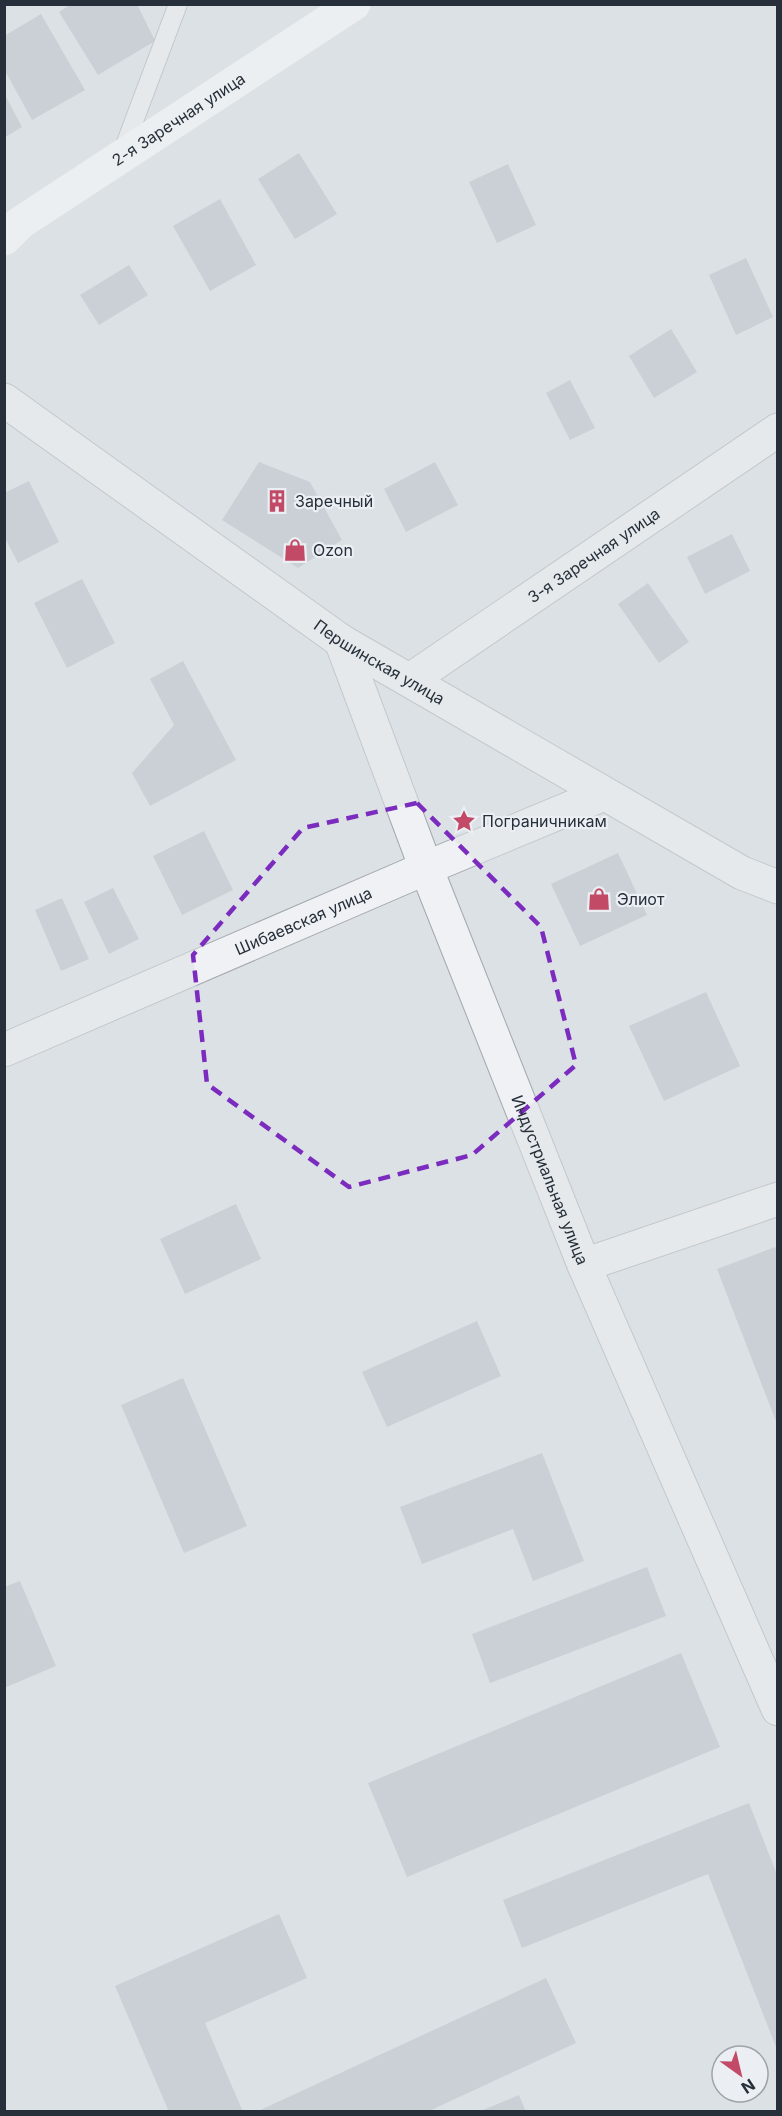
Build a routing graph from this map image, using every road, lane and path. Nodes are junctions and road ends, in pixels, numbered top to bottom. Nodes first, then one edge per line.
1 (178, 4) edge
2 (354, 4) edge
3 (120, 157) junction
4 (4, 239) edge
5 (4, 400) edge
6 (777, 430) edge
7 (341, 641) junction
8 (410, 680) junction
9 (604, 794) junction
10 (426, 868) junction
11 (777, 887) edge
12 (4, 1050) edge
13 (777, 1199) edge
14 (584, 1265) junction
15 (777, 1710) edge

1 - 3 lane
2 - 3 main road, 2-я Заречная улица
3 - 4 main road, 2-я Заречная улица
5 - 7 street, Першинская улица
6 - 8 street, 3-я Заречная улица
7 - 8 street, Першинская улица
7 - 10 street, Индустриальная улица
8 - 9 street, Першинская улица
9 - 10 street, Шибаевская улица
9 - 11 street, Першинская улица
10 - 12 street, Шибаевская улица
10 - 14 street, Индустриальная улица
13 - 14 street
14 - 15 street, Индустриальная улица

